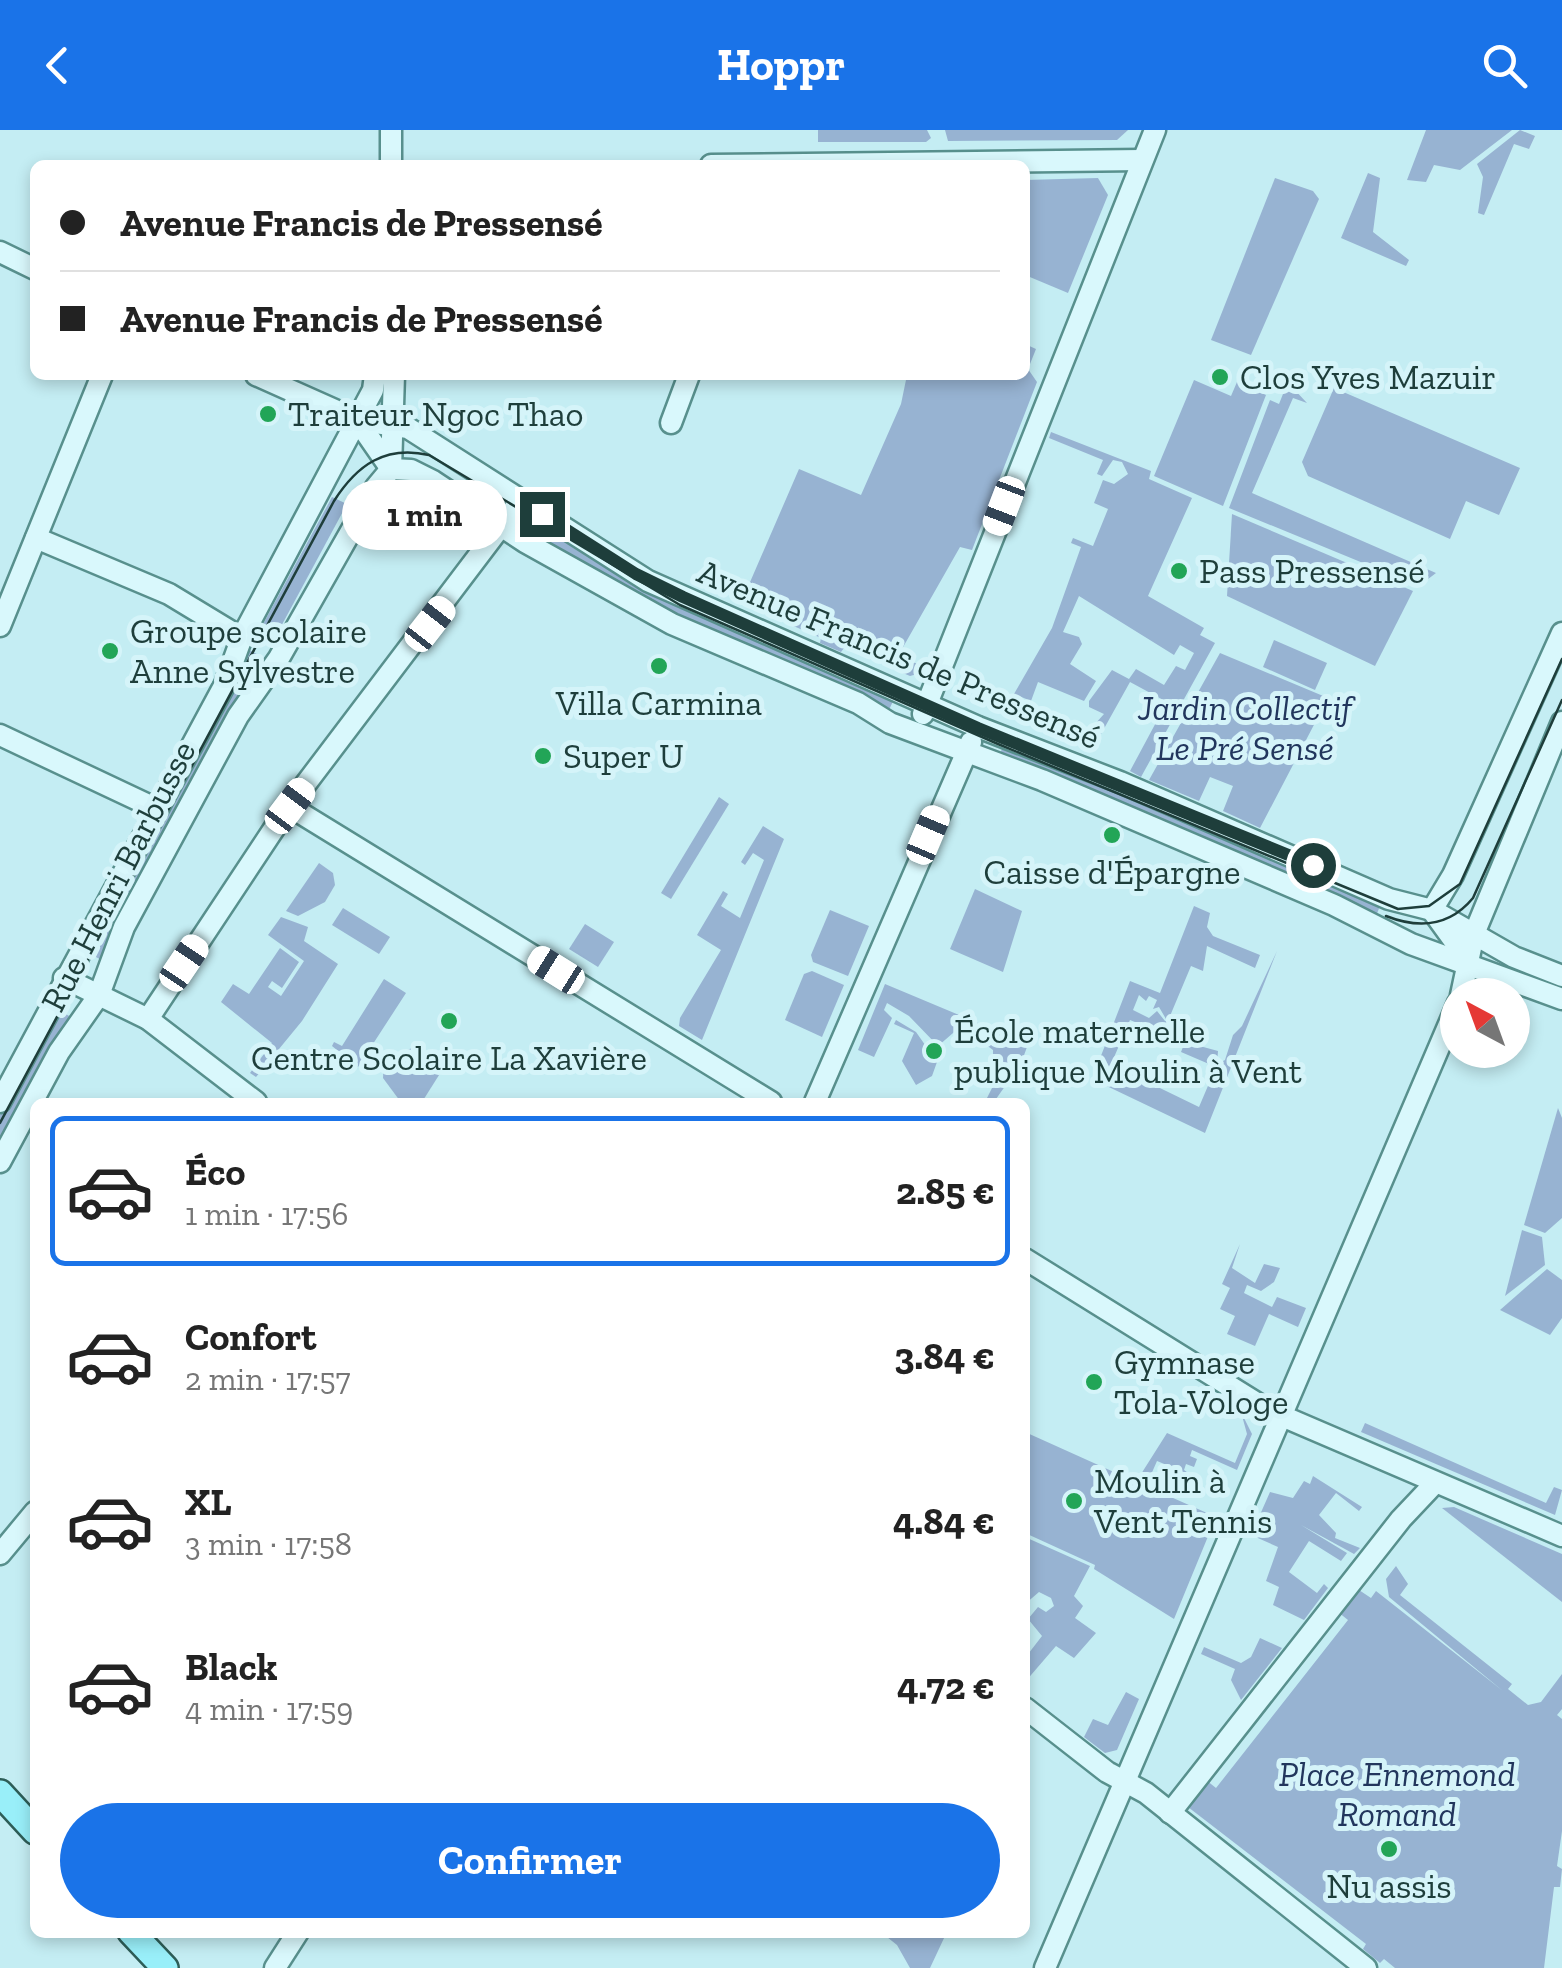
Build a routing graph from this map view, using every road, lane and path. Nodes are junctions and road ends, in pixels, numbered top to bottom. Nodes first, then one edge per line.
1 (392, 130) edge
2 (1155, 130) edge
3 (391, 160) edge
4 (1142, 160) junction
5 (1030, 161) edge
6 (0, 252) edge
7 (30, 267) edge
8 (100, 380) edge
9 (267, 380) edge
10 (373, 380) edge
11 (394, 380) edge
12 (687, 380) edge
13 (357, 420) junction
14 (671, 423) dead end
15 (395, 425) junction
16 (391, 469) junction
17 (520, 502) junction
18 (503, 528) junction
19 (36, 538) junction
20 (0, 626) edge
21 (1562, 633) edge
22 (235, 634) dead end
23 (928, 704) junction
24 (1562, 722) edge
25 (978, 728) junction
26 (916, 732) junction
27 (0, 735) edge
28 (966, 754) junction
29 (290, 806) junction
30 (157, 809) junction
31 (1432, 910) junction
32 (1474, 934) junction
33 (1470, 963) junction
34 (1562, 976) edge
35 (64, 978) junction
36 (1466, 978) edge
37 (99, 995) junction
38 (1562, 998) edge
39 (148, 1019) junction
40 (1440, 1046) edge
41 (34, 1098) edge
42 (251, 1098) edge
43 (764, 1098) edge
44 (817, 1098) edge
45 (0, 1102) edge
46 (30, 1106) edge
47 (0, 1162) edge
48 (1030, 1263) edge
49 (1281, 1416) junction
50 (1435, 1483) junction
51 (30, 1518) edge
52 (1562, 1536) edge
53 (0, 1554) edge
54 (1030, 1712) edge
55 (1125, 1782) junction
56 (0, 1793) edge
57 (1170, 1813) junction
58 (30, 1826) edge
59 (137, 1938) edge
60 (294, 1938) edge
61 (1048, 1962) edge
62 (165, 1968) edge
63 (275, 1968) edge
64 (1070, 1968) edge
65 (1366, 1968) edge

1 - 3 street
2 - 4 street
4 - 5 street
4 - 23 street
6 - 7 street
8 - 19 street
9 - 13 street
10 - 13 street, Rue Henri Barbusse
11 - 15 street
12 - 14 street
13 - 15 street, Avenue Francis de Pressensé
13 - 16 street
13 - 30 street, Rue Henri Barbusse
15 - 16 street
15 - 17 street, Avenue Francis de Pressensé
16 - 18 street, Avenue Francis de Pressensé
16 - 37 street, Rue Henri Barbusse
17 - 18 street
17 - 23 street, Avenue Francis de Pressensé
18 - 26 street, Avenue Francis de Pressensé
18 - 29 street
19 - 20 street
19 - 22 street
21 - 31 street
23 - 25 street, Avenue Francis de Pressensé
23 - 26 street
24 - 32 street
25 - 28 street
25 - 31 street, Avenue Francis de Pressensé
26 - 28 street, Avenue Francis de Pressensé
27 - 30 street
28 - 33 street, Avenue Francis de Pressensé
28 - 44 street
29 - 39 street
29 - 43 street
30 - 35 street, Rue Henri Barbusse
31 - 32 street, Avenue Francis de Pressensé
31 - 33 street
32 - 33 street
32 - 34 street, Avenue Francis de Pressensé
33 - 36 street
33 - 38 street, Avenue Francis de Pressensé
35 - 37 street
35 - 45 street, Rue Henri Barbusse
37 - 39 street
37 - 41 street, Rue Henri Barbusse
39 - 42 street
40 - 49 street
46 - 47 street, Rue Henri Barbusse
48 - 49 street
49 - 50 street
49 - 55 street
50 - 52 street
50 - 57 street
51 - 53 street
54 - 55 street
55 - 57 street
55 - 61 street
56 - 58 main road
57 - 65 street
59 - 62 main road
60 - 63 street
61 - 64 street

